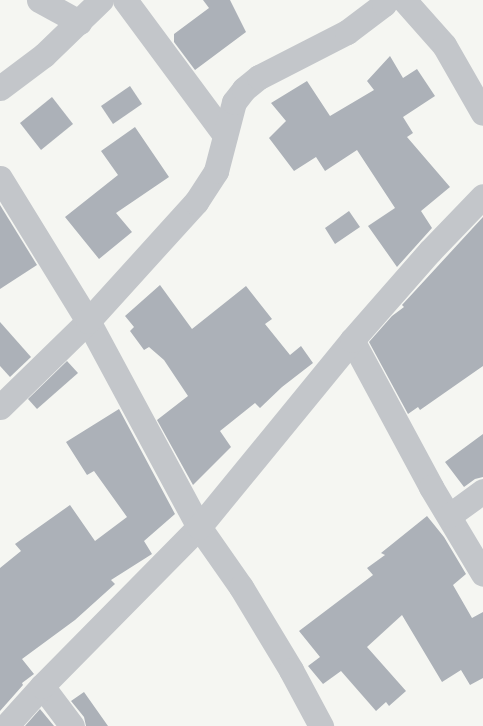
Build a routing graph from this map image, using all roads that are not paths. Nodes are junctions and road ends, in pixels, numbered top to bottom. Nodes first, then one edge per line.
1 (39, 0) edge
2 (101, 0) edge
3 (125, 0) edge
4 (386, 0) edge
5 (404, 0) edge
6 (79, 22) junction
7 (0, 88) edge
8 (483, 113) edge
9 (225, 135) junction
10 (0, 178) edge
11 (483, 196) edge
12 (88, 321) junction
13 (352, 340) junction
14 (0, 407) edge
15 (483, 491) edge
16 (450, 515) junction
17 (199, 527) junction
18 (483, 574) edge
19 (42, 686) junction
20 (6, 726) edge
21 (72, 726) edge
22 (321, 726) edge

1 - 6 street
2 - 6 street
3 - 9 street
4 - 9 street
5 - 8 street
6 - 7 street
9 - 12 street
10 - 12 street
11 - 13 street
12 - 14 street
12 - 17 street
13 - 16 street
13 - 17 street
15 - 16 street
16 - 18 street
17 - 19 street
17 - 22 street
19 - 20 street
19 - 21 street

